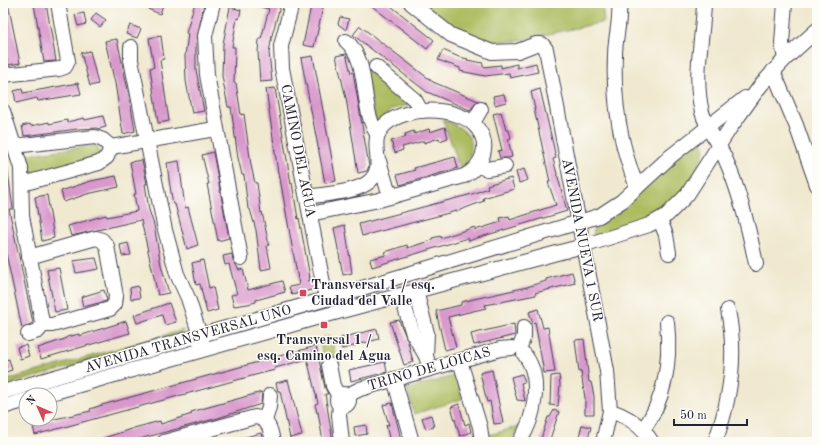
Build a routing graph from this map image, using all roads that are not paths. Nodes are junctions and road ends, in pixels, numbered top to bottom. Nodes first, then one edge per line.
1 (58, 3) edge
2 (212, 3) edge
3 (292, 3) edge
4 (411, 3) edge
5 (619, 3) edge
6 (704, 3) edge
7 (785, 3) edge
8 (817, 30) edge
9 (346, 41) dead end
10 (131, 47) dead end
11 (785, 60) junction
12 (376, 67) dead end
13 (773, 71) junction
14 (3, 75) edge
15 (761, 85) junction
16 (481, 109) dead end
17 (3, 111) edge
18 (421, 111) junction
19 (473, 123) junction
20 (707, 127) junction
21 (215, 129) junction
22 (378, 135) junction
23 (147, 141) junction
24 (718, 145) junction
25 (14, 146) junction
26 (111, 147) junction
27 (378, 161) junction
28 (478, 166) junction
29 (505, 166) dead end
30 (368, 183) junction
31 (22, 184) junction
32 (817, 185) edge
33 (637, 187) junction
34 (394, 196) junction
35 (307, 197) junction
36 (379, 200) junction
37 (310, 214) junction
38 (660, 220) junction
39 (579, 223) junction
40 (536, 236) junction
41 (583, 246) junction
42 (669, 253) dead end
43 (541, 256) junction
44 (29, 257) junction
45 (241, 258) dead end
46 (459, 259) junction
47 (756, 264) dead end
48 (464, 278) junction
49 (372, 284) junction
50 (416, 291) junction
51 (401, 295) junction
52 (326, 299) junction
53 (376, 302) junction
54 (728, 310) dead end
55 (667, 322) dead end
56 (44, 324) junction
57 (524, 327) dead end
58 (28, 334) dead end
59 (195, 337) junction
60 (519, 349) junction
61 (199, 351) junction
62 (460, 361) junction
63 (428, 363) junction
64 (329, 365) dead end
65 (57, 376) junction
66 (394, 379) junction
67 (60, 390) joint
68 (3, 392) edge
69 (270, 396) dead end
70 (342, 399) junction
71 (18, 402) edge
72 (3, 407) edge
73 (610, 411) junction
74 (265, 421) junction
75 (644, 430) junction
76 (164, 442) edge
77 (273, 442) edge
78 (342, 442) edge
79 (412, 442) edge
80 (482, 442) edge
81 (519, 442) edge
82 (603, 442) edge
83 (652, 442) edge
84 (715, 442) edge

1 - 14 street
2 - 21 street
3 - 35 street, CAMINO DEL AGUA
4 - 39 street, AVENIDA NUEVA 1 SUR
5 - 33 street
6 - 20 street
7 - 11 street
8 - 11 street
9 - 22 street
10 - 23 street
11 - 13 street
12 - 18 street
13 - 15 street
13 - 32 street
15 - 20 street, AVENIDA TRANSVERSAL UNO
15 - 24 street, AVENIDA TRANSVERSAL UNO
16 - 19 street
17 - 25 street
18 - 19 street
18 - 22 street
19 - 28 street
20 - 24 street
20 - 33 street, AVENIDA TRANSVERSAL UNO
21 - 23 street
21 - 45 street
22 - 27 street
23 - 26 street
23 - 59 street
24 - 38 street, AVENIDA TRANSVERSAL UNO
24 - 47 street
25 - 26 street
25 - 31 street
26 - 31 street
27 - 30 street
27 - 34 street
28 - 29 street
28 - 34 street
30 - 35 street
30 - 36 street
31 - 44 street
33 - 39 street, AVENIDA TRANSVERSAL UNO
34 - 36 street
35 - 37 street, CAMINO DEL AGUA
36 - 37 street
37 - 52 street, CAMINO DEL AGUA
38 - 41 street, AVENIDA TRANSVERSAL UNO
38 - 42 street
39 - 40 street, AVENIDA TRANSVERSAL UNO
39 - 41 street, AVENIDA NUEVA 1 SUR
40 - 43 street
40 - 46 street, AVENIDA TRANSVERSAL UNO
41 - 43 street, AVENIDA TRANSVERSAL UNO
41 - 73 street, AVENIDA NUEVA 1 SUR
43 - 48 street, AVENIDA TRANSVERSAL UNO
44 - 56 street
44 - 56 street
46 - 48 street
46 - 49 street, AVENIDA TRANSVERSAL UNO
48 - 50 street, AVENIDA TRANSVERSAL UNO
49 - 52 street, AVENIDA TRANSVERSAL UNO
49 - 53 street
50 - 51 street, AVENIDA TRANSVERSAL UNO
50 - 63 street
51 - 53 street, AVENIDA TRANSVERSAL UNO
51 - 63 street
52 - 59 street, AVENIDA TRANSVERSAL UNO
53 - 61 street, AVENIDA TRANSVERSAL UNO
54 - 84 street
55 - 75 street
56 - 58 street
57 - 60 street
59 - 61 street
59 - 65 street, AVENIDA TRANSVERSAL UNO
60 - 62 street, TRINO DE LOICAS
60 - 81 street
61 - 67 street, AVENIDA TRANSVERSAL UNO
62 - 63 street, TRINO DE LOICAS
62 - 80 street
63 - 66 street, TRINO DE LOICAS
64 - 70 street
65 - 67 street
65 - 68 street, AVENIDA TRANSVERSAL UNO
66 - 70 street, TRINO DE LOICAS
66 - 79 street
69 - 74 street
70 - 78 street
71 - 72 street
73 - 75 street
73 - 82 street, AVENIDA NUEVA 1 SUR
74 - 76 street
74 - 77 street
75 - 83 street

